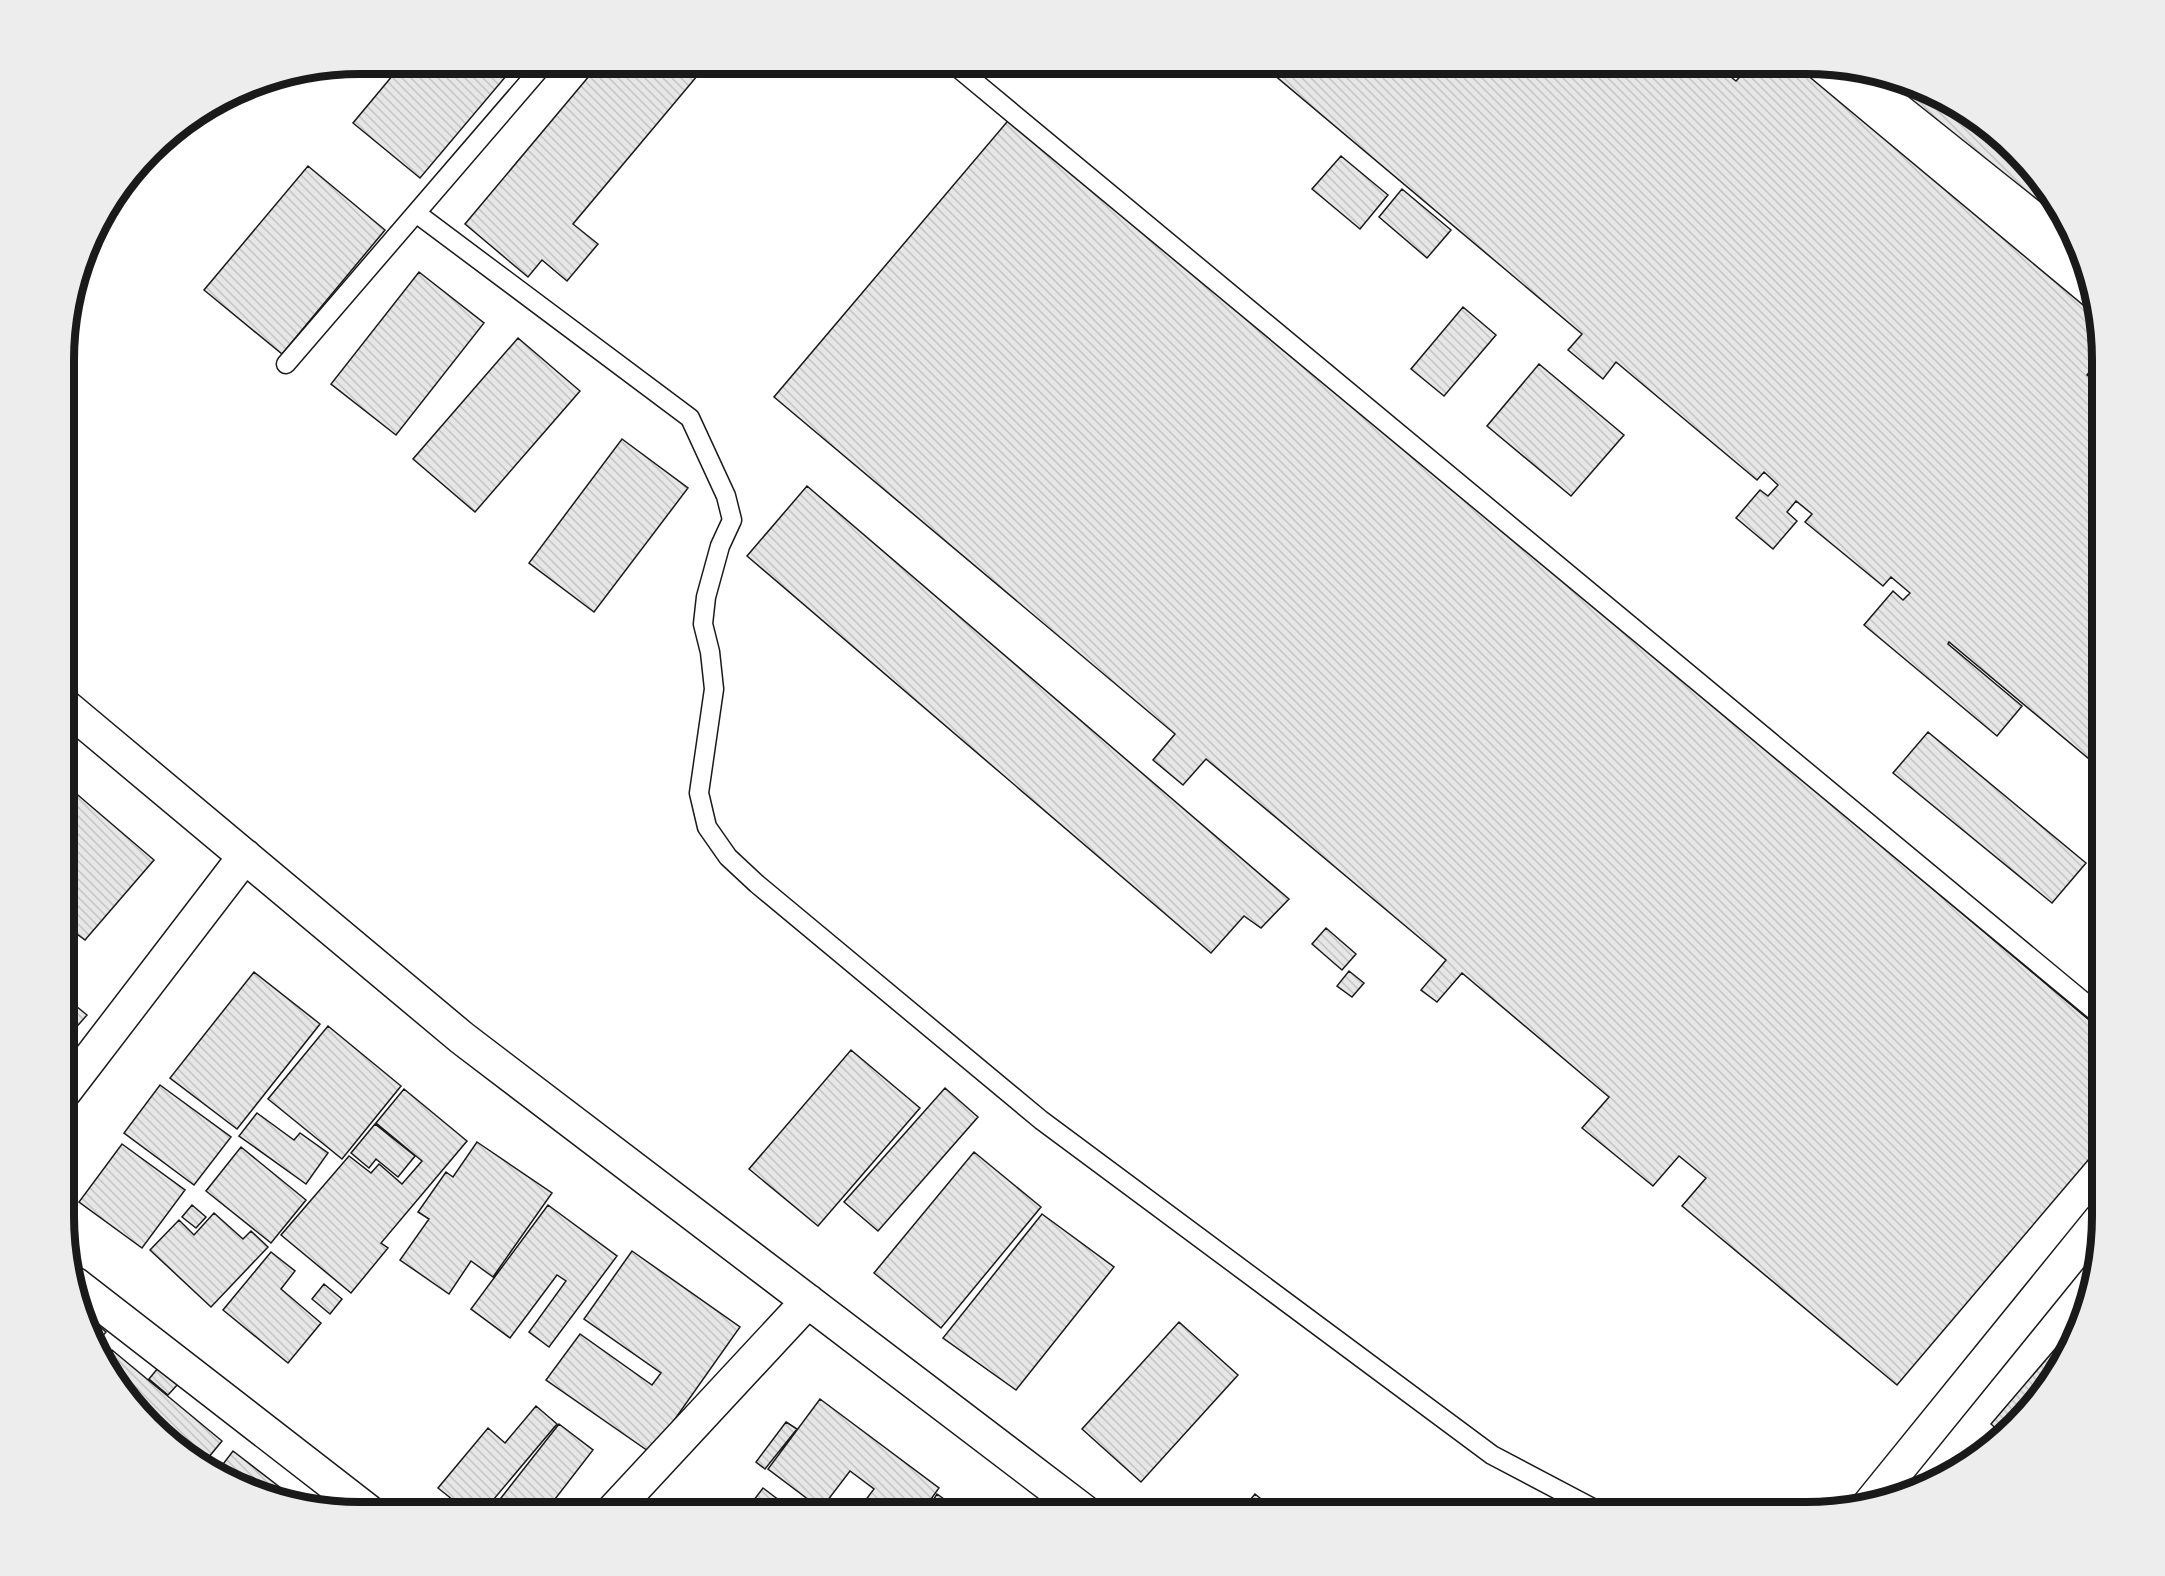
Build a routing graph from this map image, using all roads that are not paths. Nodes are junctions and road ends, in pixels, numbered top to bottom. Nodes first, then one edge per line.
1 (535, 74) edge
2 (965, 74) edge
3 (416, 213) junction
4 (286, 364) dead end
5 (74, 713) edge
6 (245, 856) junction
7 (2092, 1009) edge
8 (74, 1080) edge
9 (2091, 1231) edge
10 (83, 1290) edge
11 (808, 1301) junction
12 (1878, 1493) edge
13 (356, 1502) edge
14 (621, 1502) edge
15 (1072, 1502) edge
16 (1581, 1502) edge

1 - 3 lane
2 - 7 lane
3 - 4 lane
3 - 16 lane
5 - 6 street
6 - 8 street
6 - 11 street
9 - 12 street
10 - 13 street
11 - 14 street
11 - 15 street

